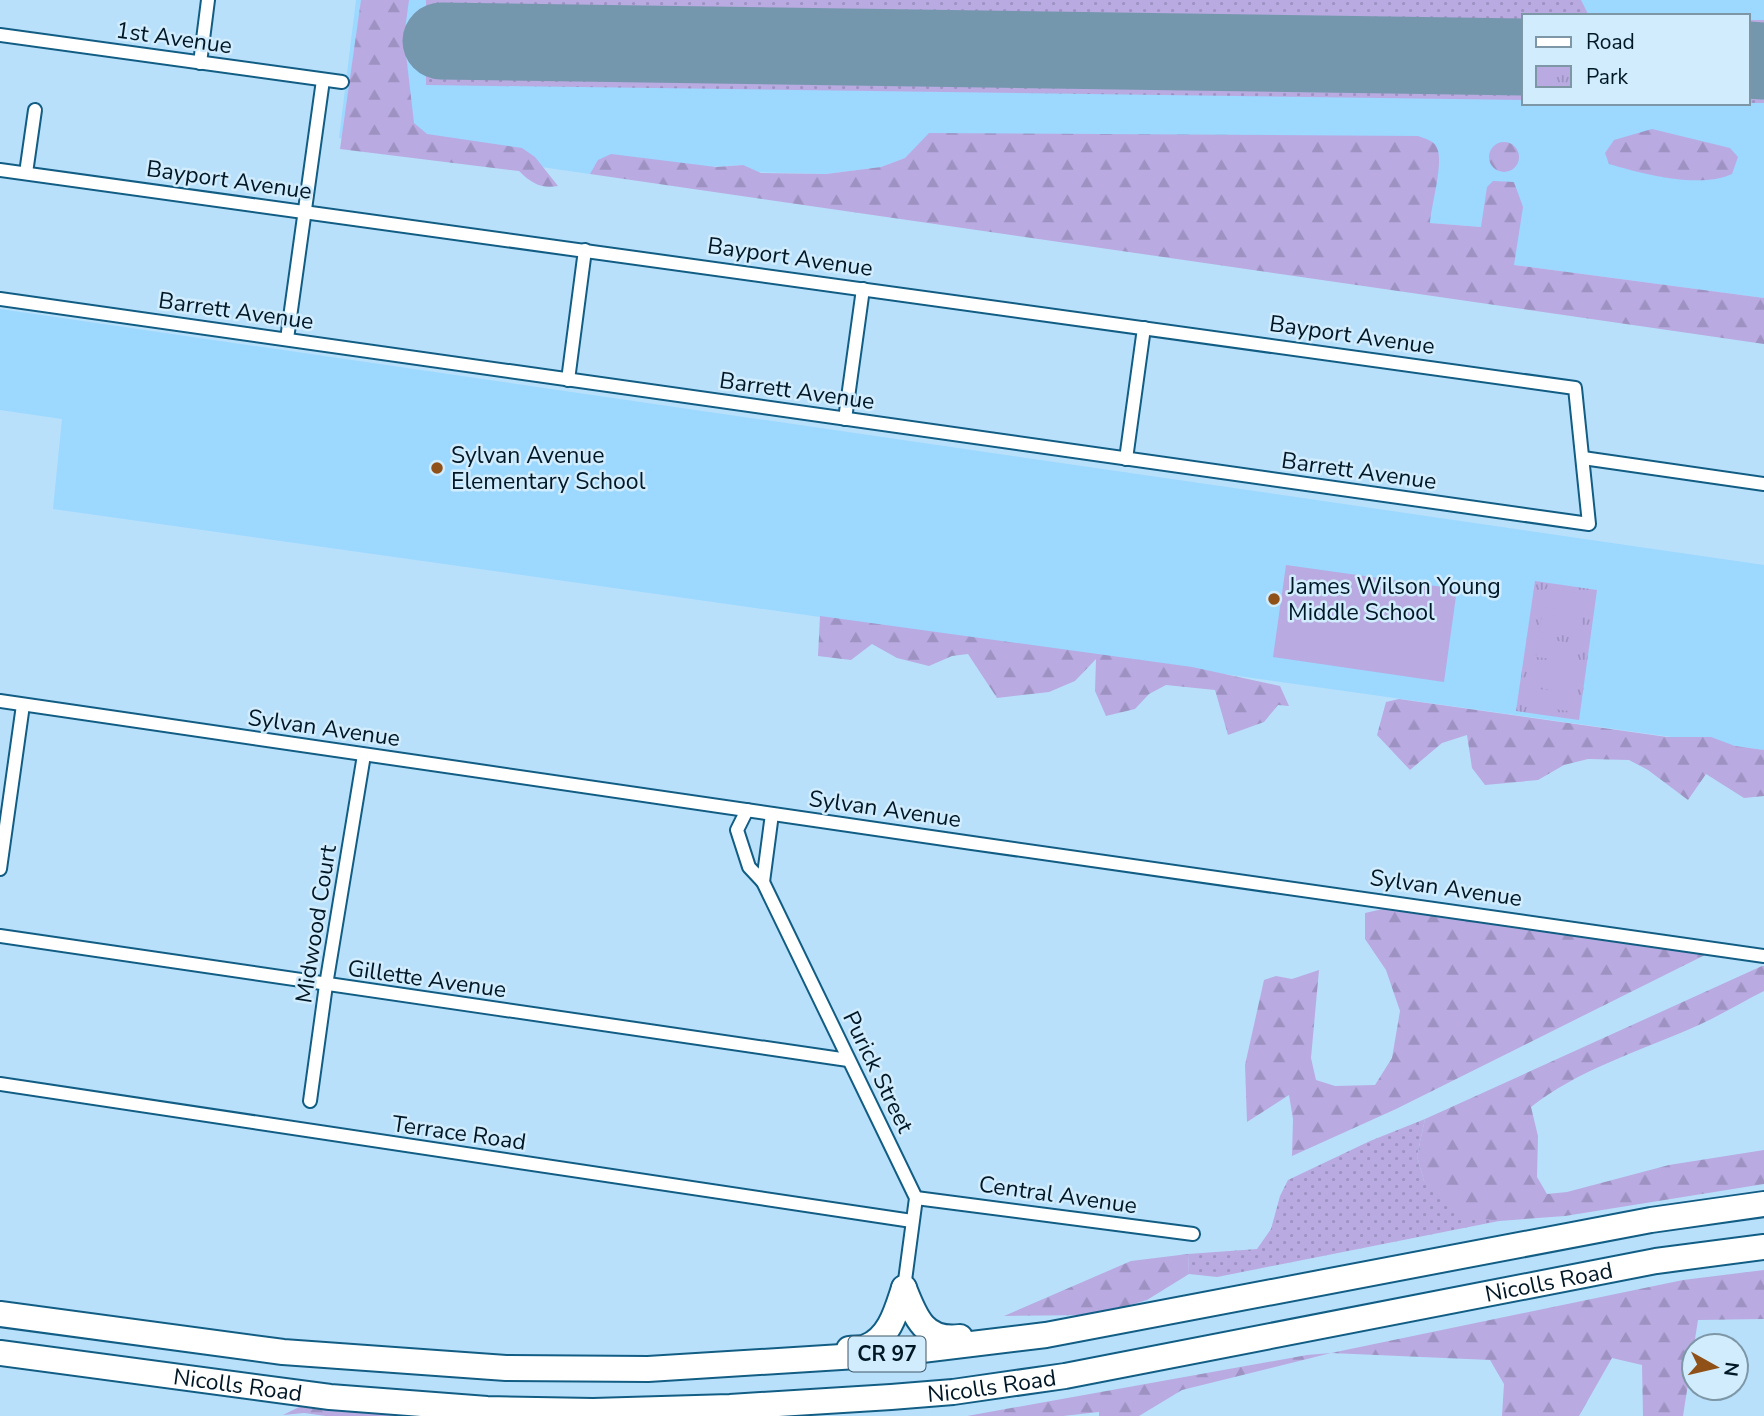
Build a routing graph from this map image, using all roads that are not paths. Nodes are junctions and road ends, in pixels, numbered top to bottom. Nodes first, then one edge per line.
1 (208, 0) edge
2 (0, 35) edge
3 (200, 63) junction
4 (323, 79) junction
5 (342, 82) dead end
6 (35, 110) dead end
7 (0, 170) edge
8 (26, 173) junction
9 (305, 212) junction
10 (585, 250) junction
11 (863, 289) junction
12 (0, 299) edge
13 (1144, 328) junction
14 (287, 339) junction
15 (568, 380) junction
16 (845, 419) junction
17 (1583, 458) junction
18 (1126, 459) junction
19 (1764, 484) edge
20 (0, 701) edge
21 (23, 705) junction
22 (364, 755) junction
23 (747, 810) junction
24 (772, 814) junction
25 (0, 869) edge
26 (763, 882) junction
27 (0, 936) edge
28 (1764, 956) edge
29 (326, 985) junction
30 (848, 1060) junction
31 (0, 1084) edge
32 (310, 1101) dead end
33 (916, 1198) junction
34 (1764, 1204) edge
35 (912, 1221) junction
36 (1193, 1234) dead end
37 (1764, 1249) edge
38 (904, 1288) junction
39 (0, 1314) edge
40 (1016, 1339) junction
41 (0, 1353) edge
42 (812, 1359) junction
43 (953, 1392) junction
44 (782, 1404) junction
45 (861, 1416) edge
46 (901, 1416) edge

1 - 3 street
2 - 3 street, 1st Avenue
3 - 4 street, 1st Avenue
4 - 5 street, 1st Avenue
4 - 9 street
6 - 8 street
7 - 8 street, Bayport Avenue
8 - 9 street, Bayport Avenue
9 - 10 street, Bayport Avenue
9 - 14 street
10 - 11 street, Bayport Avenue
10 - 15 street
11 - 13 street, Bayport Avenue
11 - 16 street
12 - 14 street, Barrett Avenue
13 - 17 street, Bayport Avenue
13 - 18 street
14 - 15 street, Barrett Avenue
15 - 16 street, Barrett Avenue
16 - 18 street, Barrett Avenue
17 - 18 street, Barrett Avenue
17 - 19 street
20 - 21 street, Sylvan Avenue
21 - 22 street, Sylvan Avenue
21 - 25 street
22 - 23 street, Sylvan Avenue
22 - 29 street, Midwood Court
23 - 24 street, Sylvan Avenue
23 - 26 street, Purick Street
24 - 26 street
24 - 28 street, Sylvan Avenue
26 - 30 street, Purick Street
27 - 29 street, Gillette Avenue
29 - 30 street, Gillette Avenue
29 - 32 street, Midwood Court
30 - 33 street, Purick Street
31 - 35 street, Terrace Road
33 - 35 street
33 - 36 street, Central Avenue
34 - 40 highway, Nicolls Road / CR 97
35 - 38 street
37 - 43 highway, Nicolls Road / CR 97
38 - 40 highway
38 - 42 highway
39 - 42 highway, Nicolls Road / CR 97
40 - 42 highway, Nicolls Road / CR 97
41 - 44 highway, Nicolls Road / CR 97
43 - 44 highway, Nicolls Road / CR 97
43 - 46 highway
44 - 45 highway

